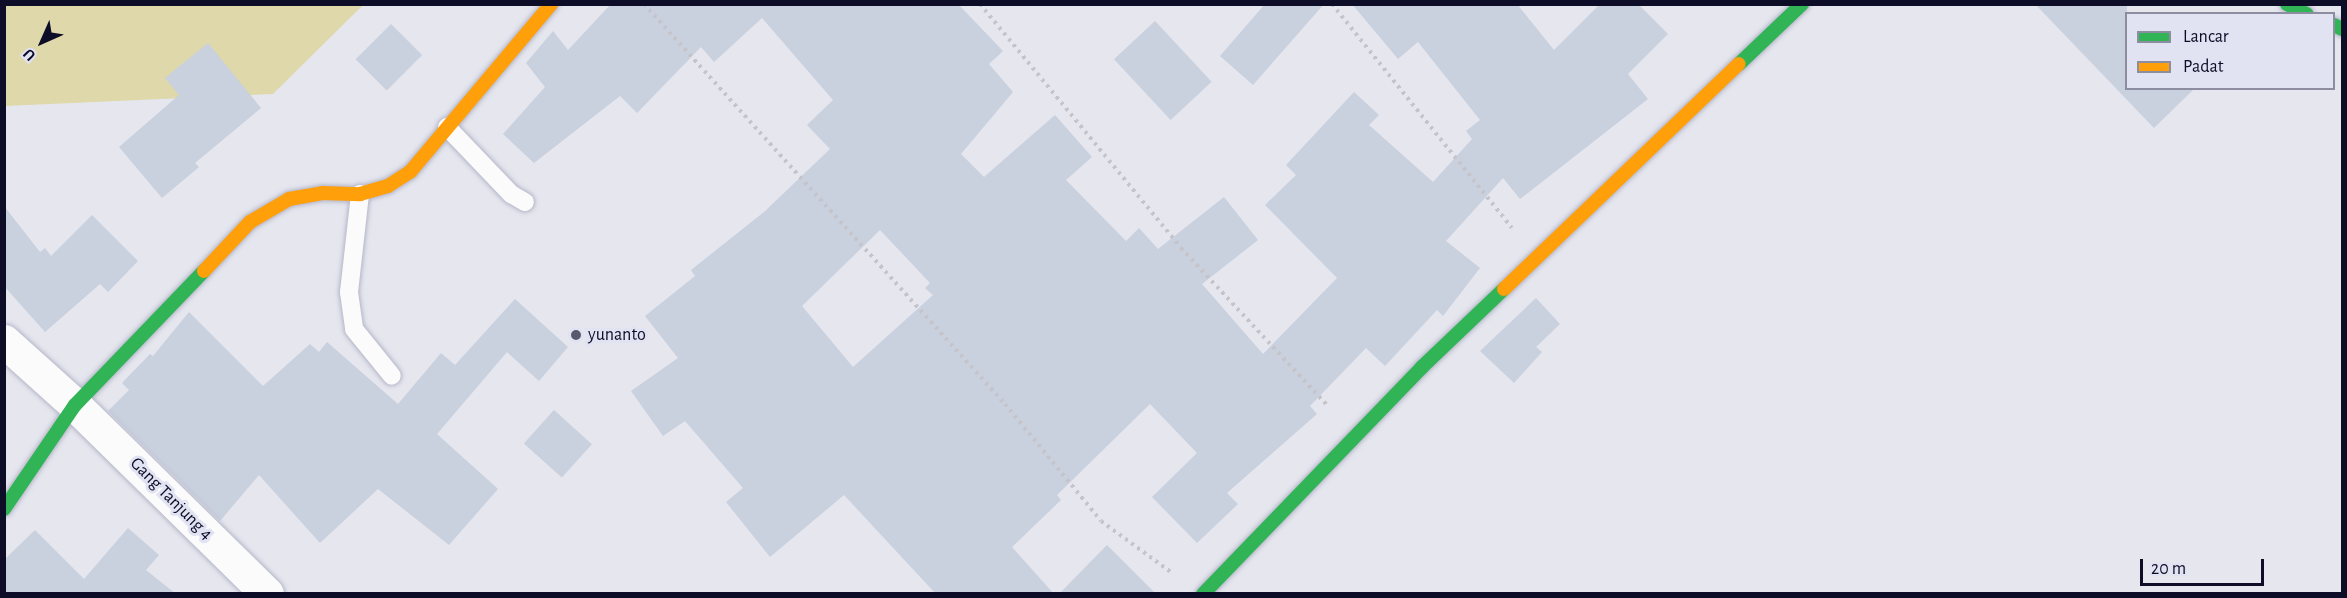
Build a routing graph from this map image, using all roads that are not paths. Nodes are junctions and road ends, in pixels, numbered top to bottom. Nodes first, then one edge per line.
1 (551, 4) edge
2 (1802, 4) edge
3 (2287, 4) edge
4 (2303, 12) edge
5 (447, 127) junction
6 (360, 194) junction
7 (525, 202) dead end
8 (4, 341) edge
9 (392, 376) dead end
10 (75, 405) junction
11 (4, 509) edge
12 (267, 594) edge
13 (1203, 594) edge

1 - 5 street
2 - 13 street
3 - 4 street
5 - 6 street
5 - 7 lane
6 - 9 lane
6 - 10 street
8 - 10 street, Gang Tanjung 4
10 - 11 street
10 - 12 street, Gang Tanjung 4

